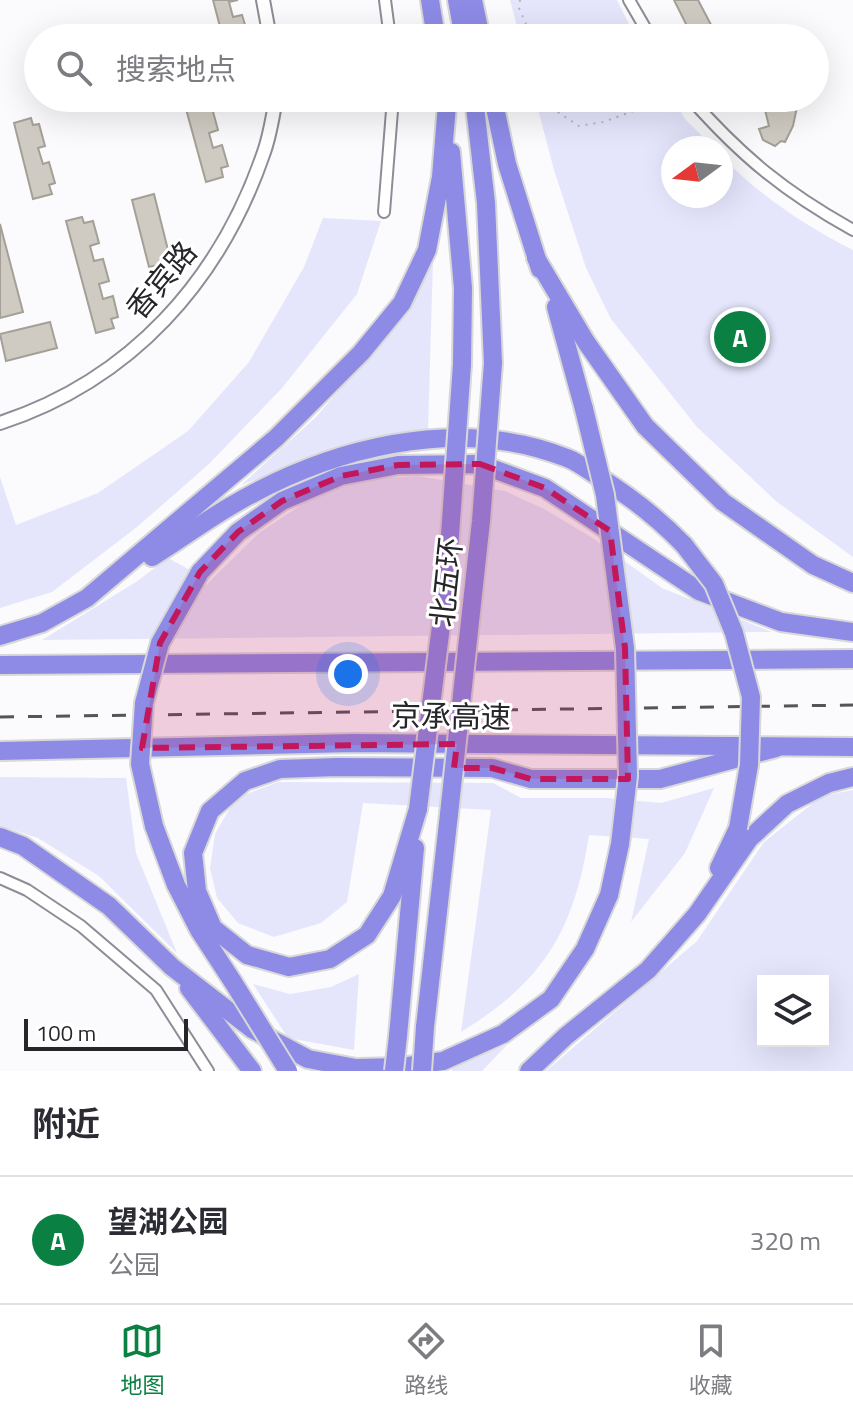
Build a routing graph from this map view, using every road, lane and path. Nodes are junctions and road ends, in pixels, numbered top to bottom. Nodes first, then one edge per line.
1 (263, 0) edge
2 (385, 0) edge
3 (430, 0) edge
4 (457, 0) edge
5 (473, 0) edge
6 (520, 0) edge
7 (629, 0) edge
8 (267, 24) edge
9 (388, 24) edge
10 (434, 24) edge
11 (461, 24) edge
12 (478, 24) edge
13 (526, 24) edge
14 (643, 24) edge
15 (273, 112) edge
16 (392, 112) edge
17 (445, 112) edge
18 (447, 112) edge
19 (476, 112) edge
20 (496, 112) edge
21 (558, 112) edge
22 (631, 112) edge
23 (704, 112) edge
24 (384, 212) dead end
25 (853, 230) edge
26 (536, 258) junction
27 (0, 423) edge
28 (853, 583) edge
29 (87, 598) junction
30 (853, 632) edge
31 (0, 636) edge
32 (853, 659) edge
33 (0, 665) edge
34 (853, 747) edge
35 (776, 748) junction
36 (0, 751) edge
37 (853, 777) edge
38 (418, 809) junction
39 (0, 837) edge
40 (0, 878) edge
41 (697, 914) junction
42 (172, 967) junction
43 (208, 1071) edge
44 (252, 1071) edge
45 (288, 1071) edge
46 (394, 1071) edge
47 (422, 1071) edge
48 (529, 1071) edge

1 - 8 street
2 - 9 street
3 - 10 highway
4 - 11 highway
5 - 12 highway
6 - 13 path
7 - 14 street
15 - 27 street, 香宾路
16 - 24 street
17 - 29 highway
18 - 38 highway, 北五环, bridge
19 - 47 highway, 北五环, bridge
20 - 26 highway
21 - 22 path
23 - 25 street
26 - 28 highway
26 - 42 highway, bridge
29 - 31 highway
29 - 41 highway, bridge
30 - 45 highway, bridge
32 - 33 highway, 京承高速
34 - 35 highway, 京承高速
35 - 36 highway, 京承高速
35 - 38 highway
37 - 41 highway
38 - 46 highway, 北五环, bridge
39 - 42 highway
40 - 43 street
41 - 48 highway
42 - 44 highway

